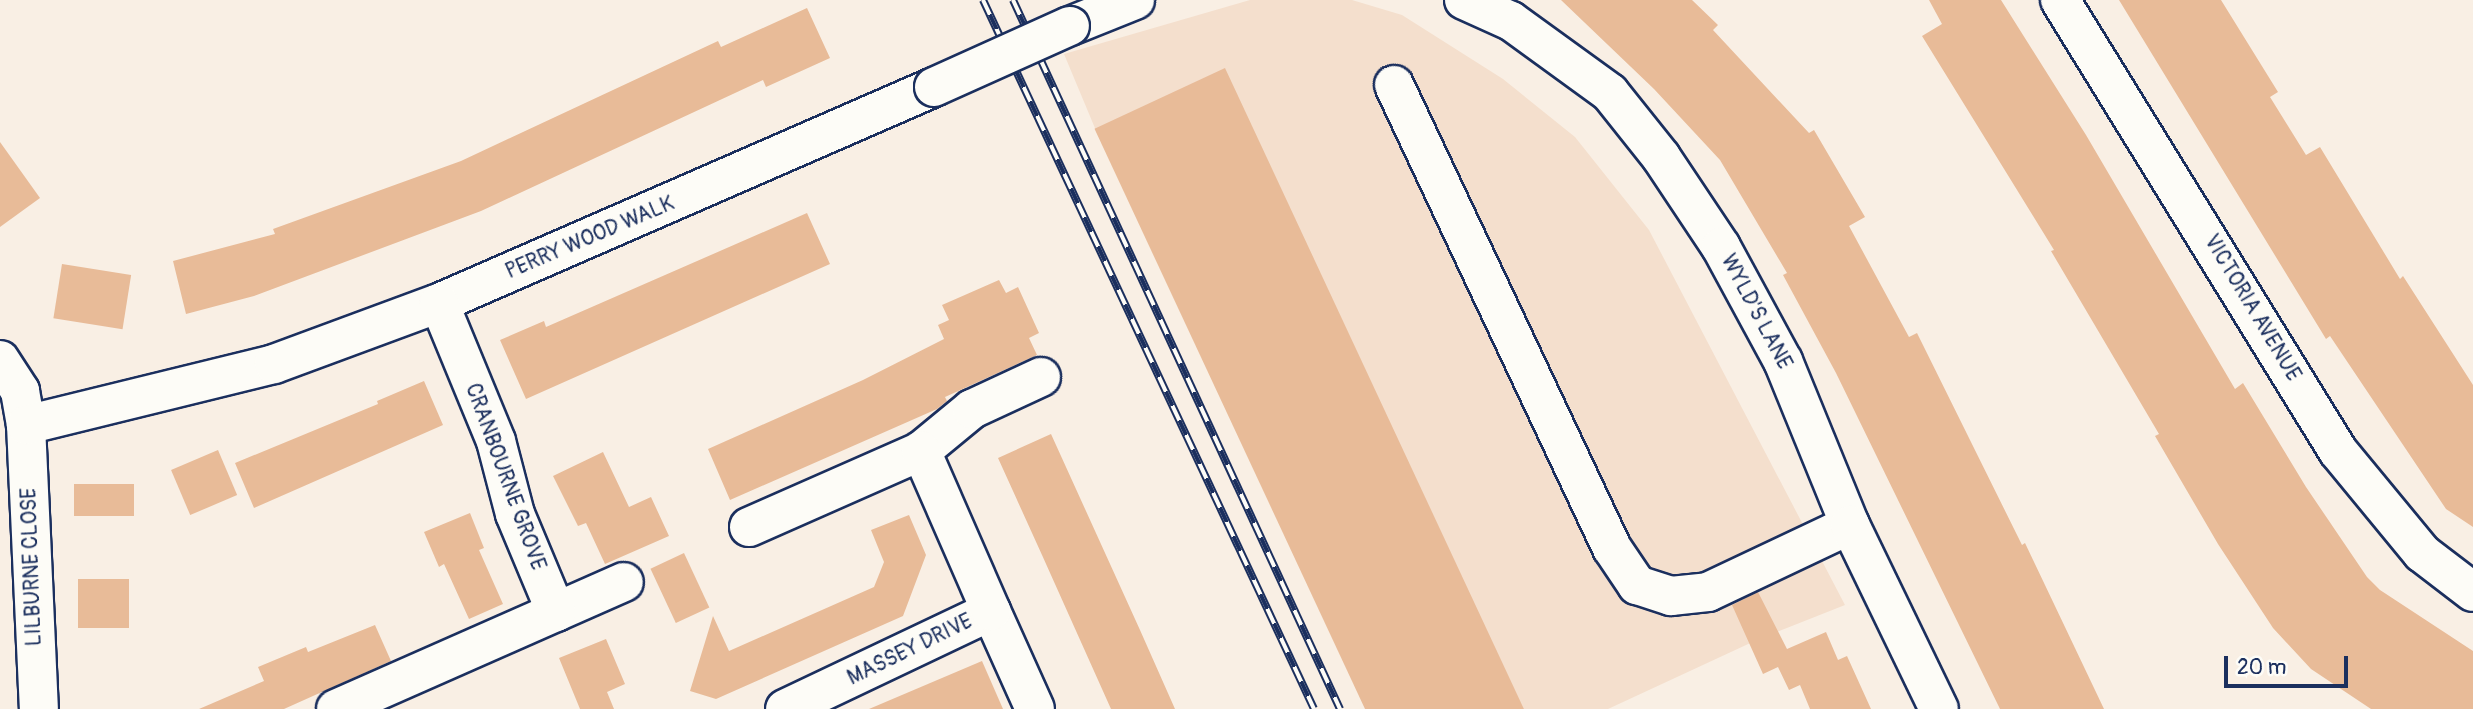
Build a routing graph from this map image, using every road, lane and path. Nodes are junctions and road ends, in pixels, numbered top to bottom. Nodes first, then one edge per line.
1 (1135, 0) edge
2 (1464, 0) edge
3 (2060, 0) edge
4 (1394, 85) dead end
5 (439, 303) junction
6 (0, 360) edge
7 (1041, 377) dead end
8 (26, 425) junction
9 (921, 451) junction
10 (1850, 525) junction
11 (749, 527) dead end
12 (624, 582) dead end
13 (2473, 592) edge
14 (991, 611) junction
15 (556, 612) junction
16 (39, 709) edge
17 (336, 709) edge
18 (785, 709) edge
19 (1035, 709) edge
20 (1939, 709) edge

1 - 5 street, PERRY WOOD WALK, bridge
2 - 10 street, WYLD'S LANE
3 - 13 street, VICTORIA AVENUE
4 - 10 street
5 - 8 street, PERRY WOOD WALK
5 - 15 street, CRANBOURNE GROVE
6 - 8 street, LILBURNE CLOSE
7 - 9 street
8 - 16 street, LILBURNE CLOSE
9 - 11 street
9 - 14 street, MASSEY DRIVE
10 - 20 street, WYLD'S LANE
12 - 15 street
14 - 18 street, MASSEY DRIVE
14 - 19 street
15 - 17 street

